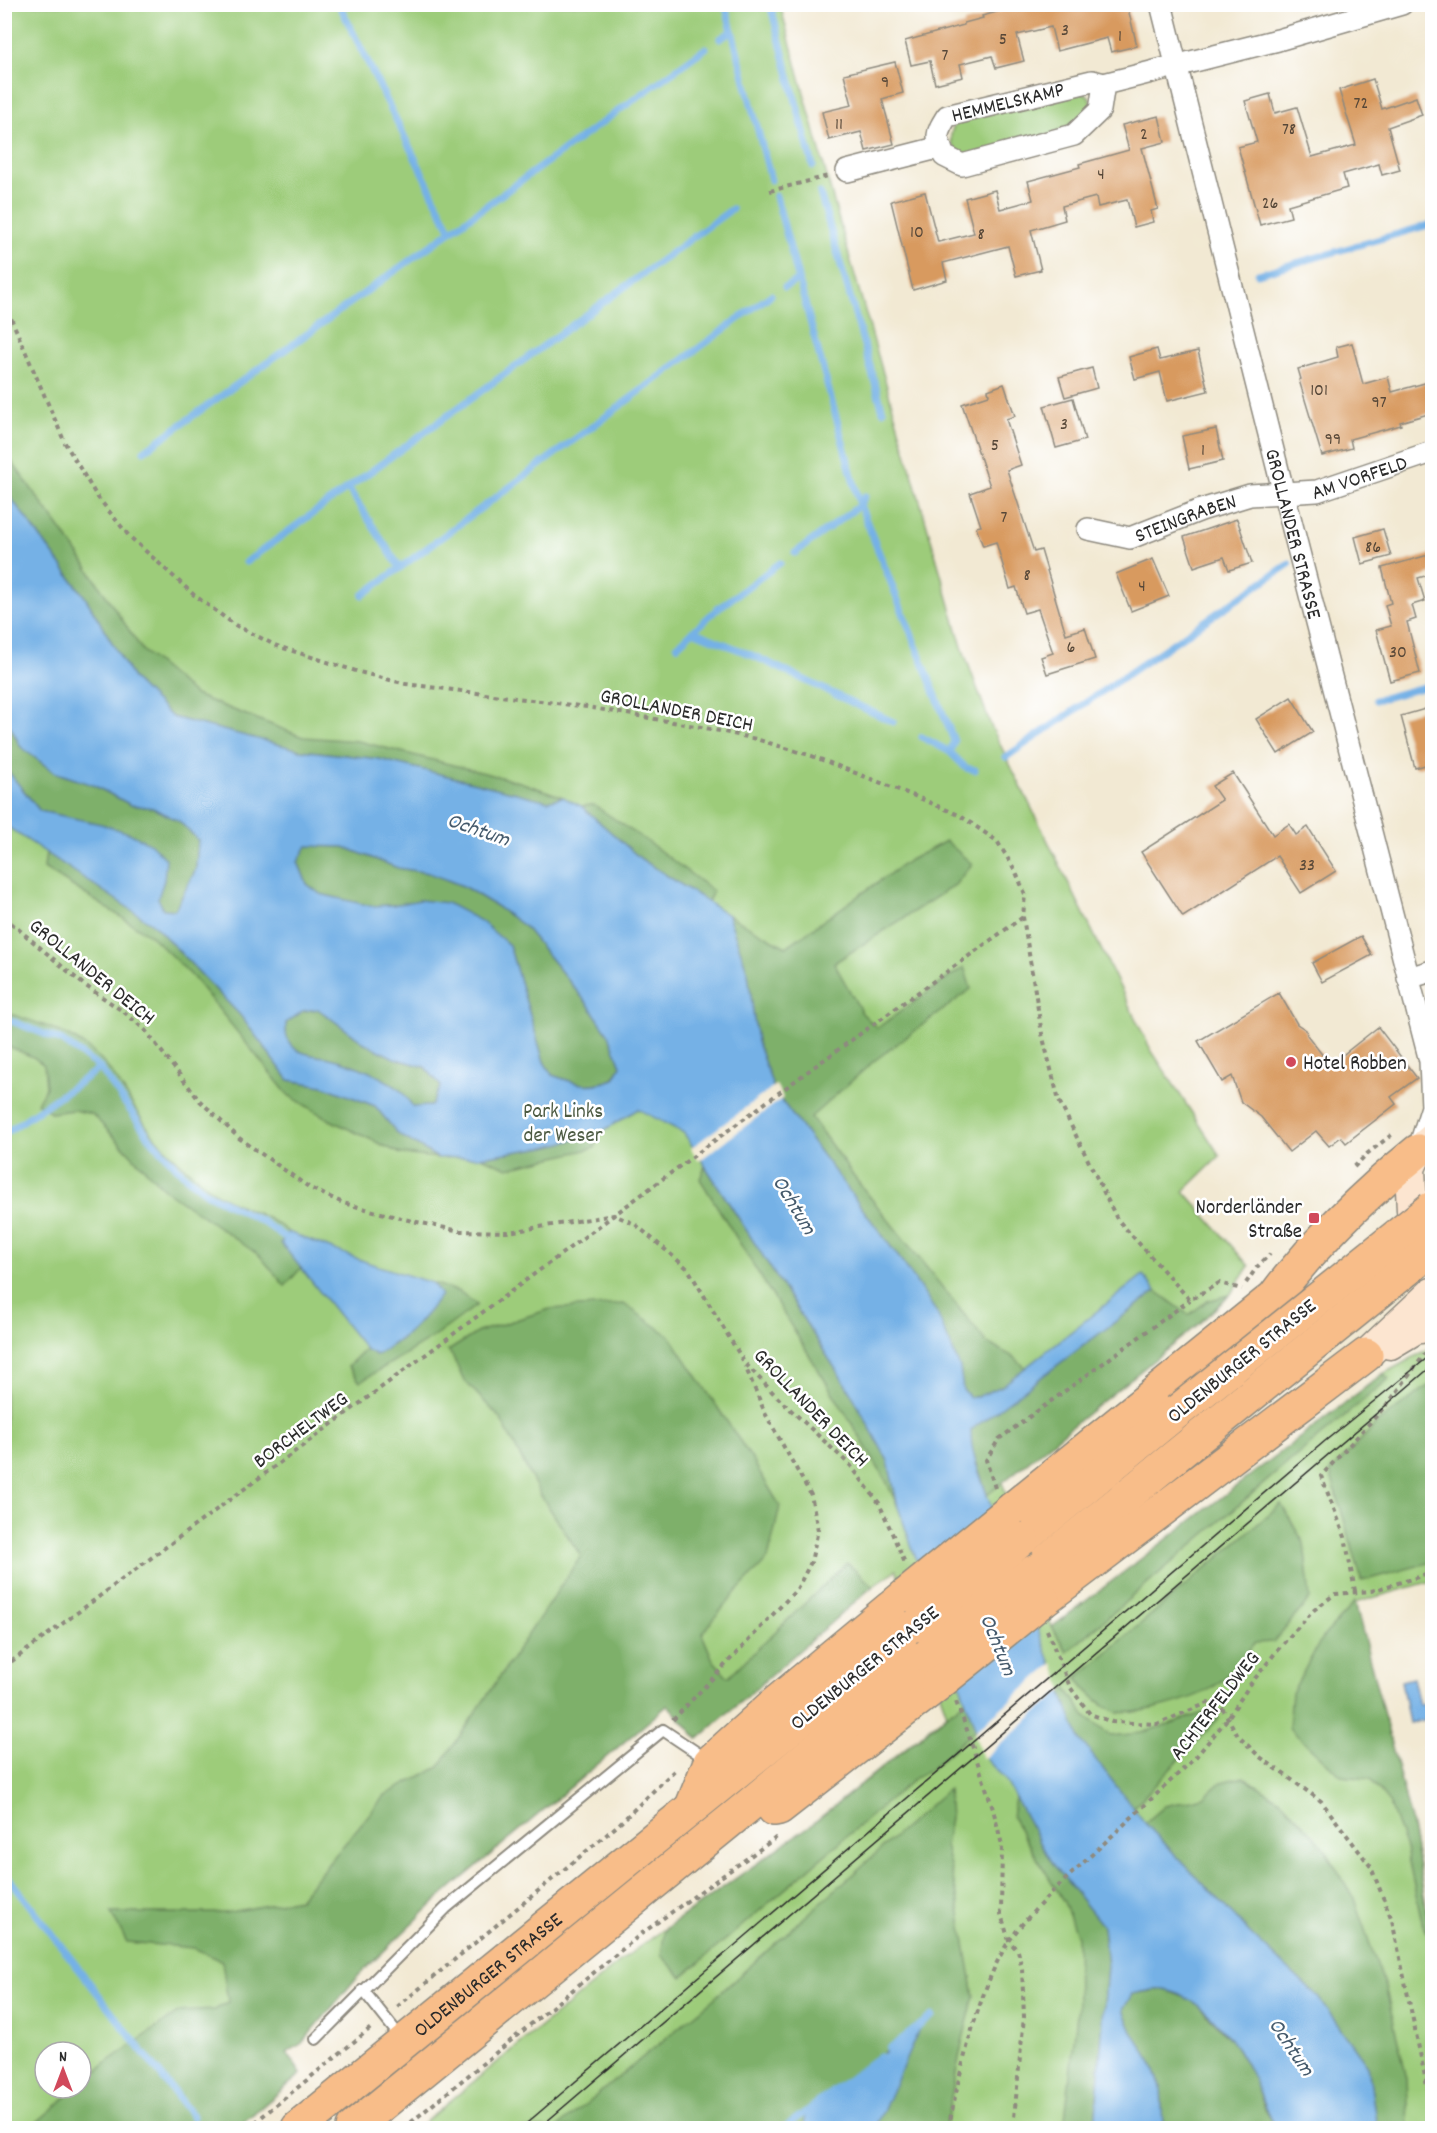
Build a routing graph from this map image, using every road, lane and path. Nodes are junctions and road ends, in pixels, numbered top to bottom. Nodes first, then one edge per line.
1 (1161, 4) edge
2 (1402, 4) edge
3 (1176, 66) junction
4 (1104, 84) junction
5 (941, 147) junction
6 (847, 171) joint
7 (770, 191) dead end
8 (4, 302) edge
9 (1432, 452) edge
10 (1284, 494) junction
11 (1088, 529) dead end
12 (4, 917) edge
13 (1023, 917) junction
14 (1432, 971) edge
15 (1408, 978) junction
16 (1431, 1062) edge
17 (1425, 1145) edge
18 (1432, 1208) edge
19 (614, 1215) junction
20 (1432, 1249) edge
21 (1242, 1289) dead end
22 (1432, 1293) edge
23 (1190, 1300) junction
24 (1429, 1340) edge
25 (1366, 1355) junction
26 (744, 1362) junction
27 (993, 1483) dead end
28 (903, 1557) dead end
29 (1432, 1573) edge
30 (1038, 1586) junction
31 (1355, 1591) junction
32 (4, 1667) edge
33 (1090, 1714) dead end
34 (1228, 1718) junction
35 (663, 1730) junction
36 (703, 1756) junction
37 (981, 1776) dead end
38 (691, 1809) junction
39 (781, 1834) dead end
40 (1009, 1941) junction
41 (363, 1990) junction
42 (394, 2030) junction
43 (316, 2039) dead end
44 (1432, 2110) edge
45 (248, 2128) edge
46 (298, 2128) edge
47 (353, 2128) edge
48 (404, 2128) edge
49 (950, 2128) edge
50 (1012, 2128) edge

1 - 3 street, GROLLANDER STRASSE
2 - 3 street, HEMMELSKAMP
3 - 4 street, HEMMELSKAMP
3 - 10 street, GROLLANDER STRASSE
4 - 5 street, HEMMELSKAMP
4 - 5 street, HEMMELSKAMP
5 - 6 street, HEMMELSKAMP
6 - 7 path
8 - 13 path, GROLLANDER DEICH
9 - 10 street, AM VORFELD
10 - 11 street, STEINGRABEN
10 - 15 street, GROLLANDER STRASSE
12 - 19 path, GROLLANDER DEICH
13 - 19 path, BORCHELTWEG
13 - 23 path, GROLLANDER DEICH
14 - 15 street
15 - 16 street, GROLLANDER STRASSE
16 - 17 street, GROLLANDER STRASSE
17 - 20 street, GROLLANDER STRASSE
17 - 36 highway, bridge
18 - 38 highway, OLDENBURGER STRASSE, bridge
19 - 26 path, GROLLANDER DEICH
19 - 32 path, BORCHELTWEG
20 - 30 highway, OLDENBURGER STRASSE, bridge
21 - 23 path
22 - 25 street
23 - 27 path
24 - 25 street
24 - 31 path
25 - 30 highway
26 - 28 path, GROLLANDER DEICH
26 - 35 path
29 - 31 path, ACHTERFELDWEG
30 - 47 highway, OLDENBURGER STRASSE, bridge
31 - 34 path, ACHTERFELDWEG
33 - 34 path
34 - 40 path, ACHTERFELDWEG
34 - 44 path
35 - 36 lane
35 - 41 lane
36 - 38 highway
36 - 42 path
37 - 40 path
38 - 42 highway, OLDENBURGER STRASSE
39 - 48 path
40 - 49 path, ACHTERFELDWEG
40 - 50 path
41 - 42 lane
41 - 43 lane
42 - 45 path
42 - 46 highway, OLDENBURGER STRASSE

